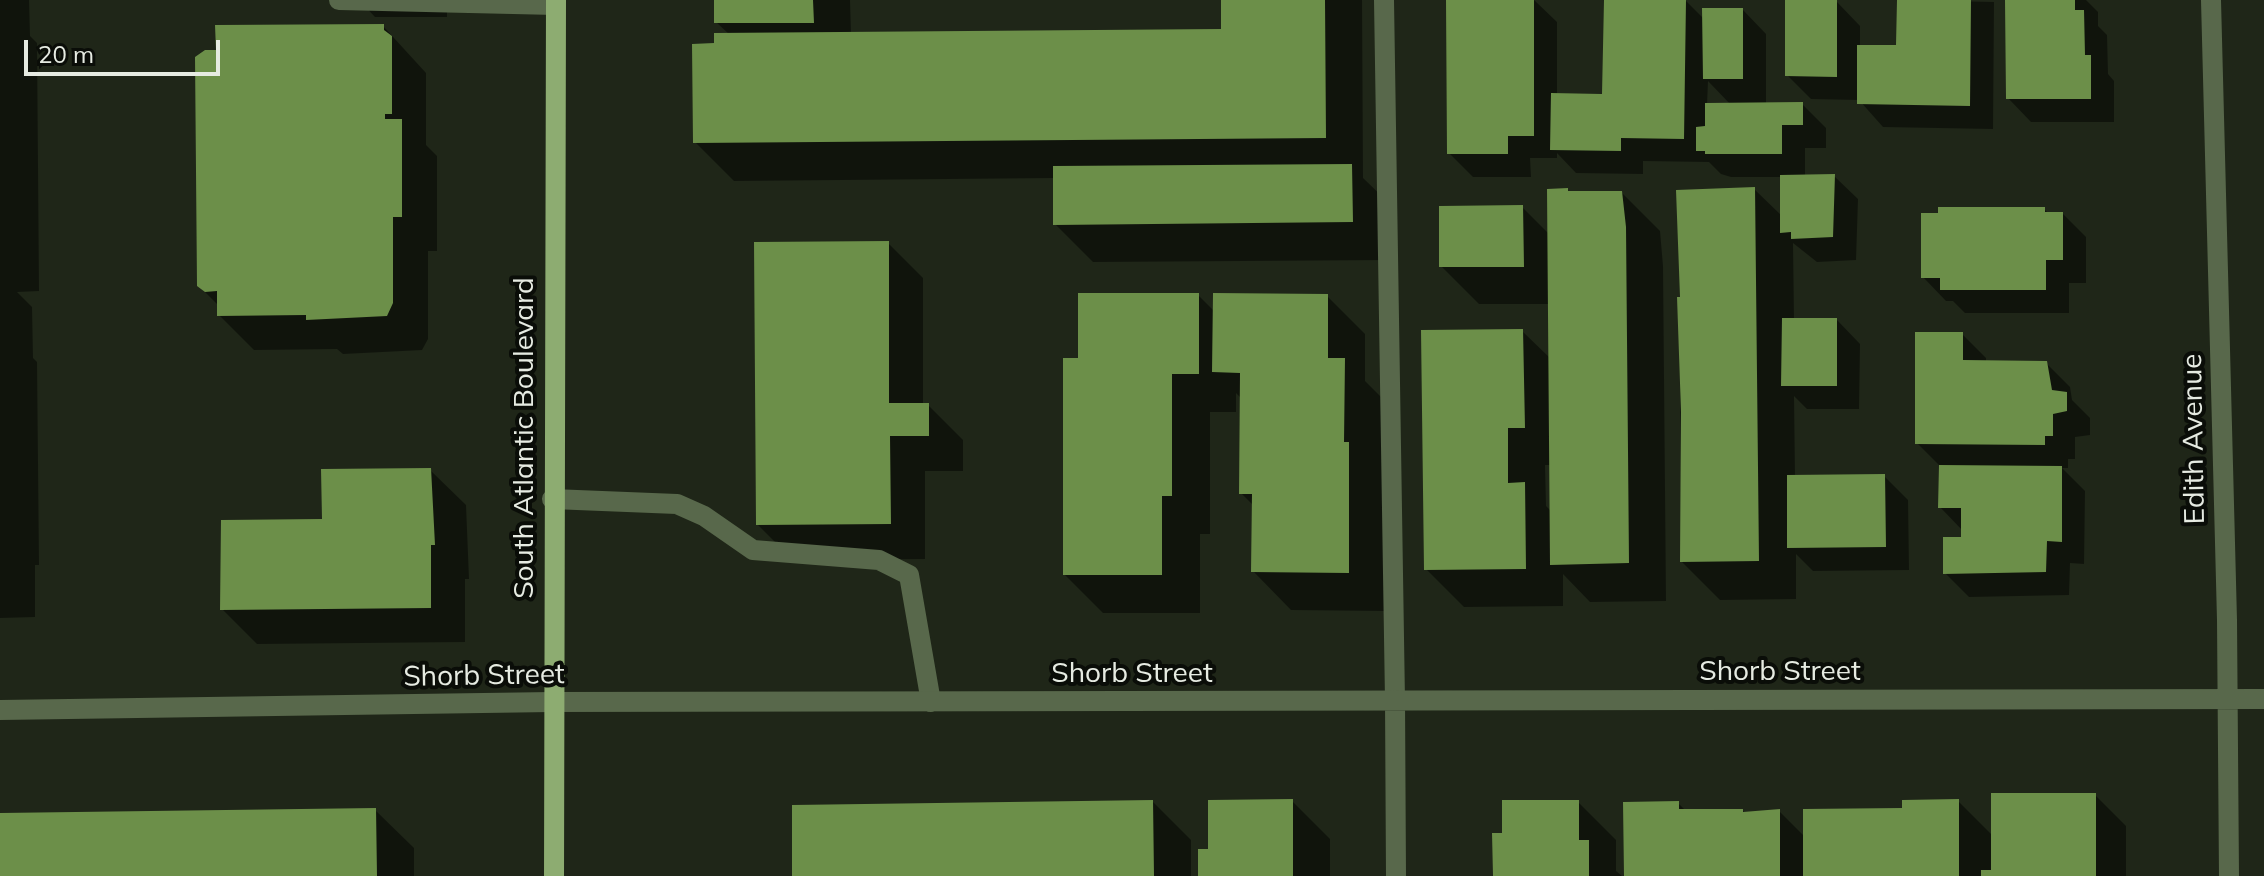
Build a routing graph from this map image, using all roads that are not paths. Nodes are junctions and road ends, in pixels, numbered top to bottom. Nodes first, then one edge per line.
1 (339, 0) edge
2 (1384, 0) edge
3 (2211, 0) edge
4 (556, 3) edge
5 (552, 499) junction
6 (2228, 699) junction
7 (2264, 699) edge
8 (1395, 700) junction
9 (552, 702) junction
10 (931, 702) junction
11 (0, 710) edge
12 (554, 876) edge
13 (1396, 876) edge
14 (2229, 876) edge

1 - 4 street
2 - 8 street
3 - 6 street, Edith Avenue
4 - 5 main road, South Atlantic Boulevard
5 - 9 main road, South Atlantic Boulevard
5 - 10 street
6 - 7 street, Shorb Street
6 - 8 street, Shorb Street
6 - 14 street, Edith Avenue
8 - 10 street, Shorb Street
8 - 13 street
9 - 10 street, Shorb Street
9 - 11 street, Shorb Street
9 - 12 main road, South Atlantic Boulevard

